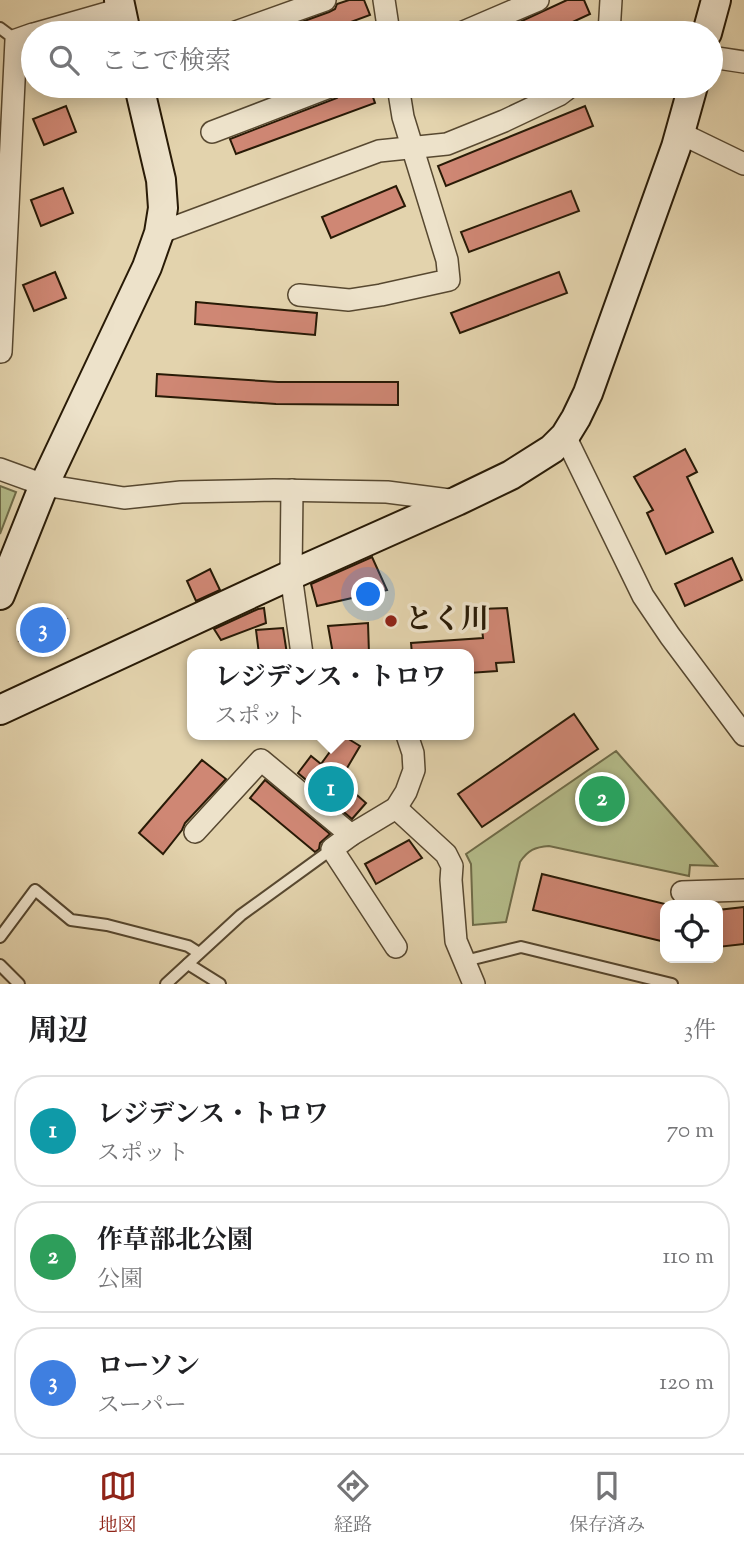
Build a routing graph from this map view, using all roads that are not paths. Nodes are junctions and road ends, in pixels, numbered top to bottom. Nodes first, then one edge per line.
1 (325, 0) edge
2 (384, 0) edge
3 (538, 0) edge
4 (611, 0) edge
5 (716, 0) edge
6 (122, 14) edge
7 (87, 21) edge
8 (266, 21) edge
9 (387, 21) edge
10 (489, 21) edge
11 (610, 21) edge
12 (710, 21) edge
13 (21, 37) edge
14 (723, 59) edge
15 (744, 62) edge
16 (7, 74) edge
17 (142, 98) edge
18 (301, 98) edge
19 (400, 98) edge
20 (553, 98) edge
21 (690, 98) edge
22 (212, 132) dead end
23 (680, 133) junction
24 (6, 147) edge
25 (412, 148) junction
26 (744, 164) edge
27 (4, 220) edge
28 (159, 233) junction
29 (299, 295) dead end
30 (2, 296) edge
31 (1, 352) edge
32 (565, 436) junction
33 (0, 468) edge
34 (44, 485) junction
35 (292, 490) junction
36 (457, 501) junction
37 (291, 575) junction
38 (0, 595) edge
39 (301, 649) edge
40 (0, 710) edge
41 (744, 734) edge
42 (409, 740) edge
43 (396, 808) junction
44 (195, 831) dead end
45 (351, 835) junction
46 (332, 849) junction
47 (744, 890) edge
48 (682, 892) dead end
49 (0, 937) edge
50 (396, 947) dead end
51 (199, 953) junction
52 (465, 961) junction
53 (188, 964) junction
54 (0, 965) edge
55 (19, 984) edge
56 (166, 984) edge
57 (220, 984) edge
58 (474, 984) edge
59 (672, 984) edge

1 - 8 street
2 - 9 street
3 - 10 street
4 - 11 street
5 - 12 street
6 - 7 street
13 - 16 street
14 - 15 street
16 - 24 street
17 - 28 street
18 - 22 street
19 - 25 street
20 - 25 street
21 - 23 street
23 - 26 street
23 - 32 street
24 - 27 street
25 - 28 street
25 - 29 street
27 - 30 street
28 - 34 street
30 - 31 street
32 - 36 street
32 - 41 street
33 - 34 street
34 - 35 street
34 - 38 street
35 - 36 street
35 - 37 street
36 - 37 street
37 - 39 street
37 - 40 street
42 - 43 street
43 - 45 street
43 - 52 street
44 - 45 street
45 - 46 street
46 - 50 street
46 - 51 lane
47 - 48 street
49 - 51 lane
51 - 53 lane
52 - 58 street
52 - 59 lane
53 - 56 lane
53 - 57 lane
54 - 55 lane

